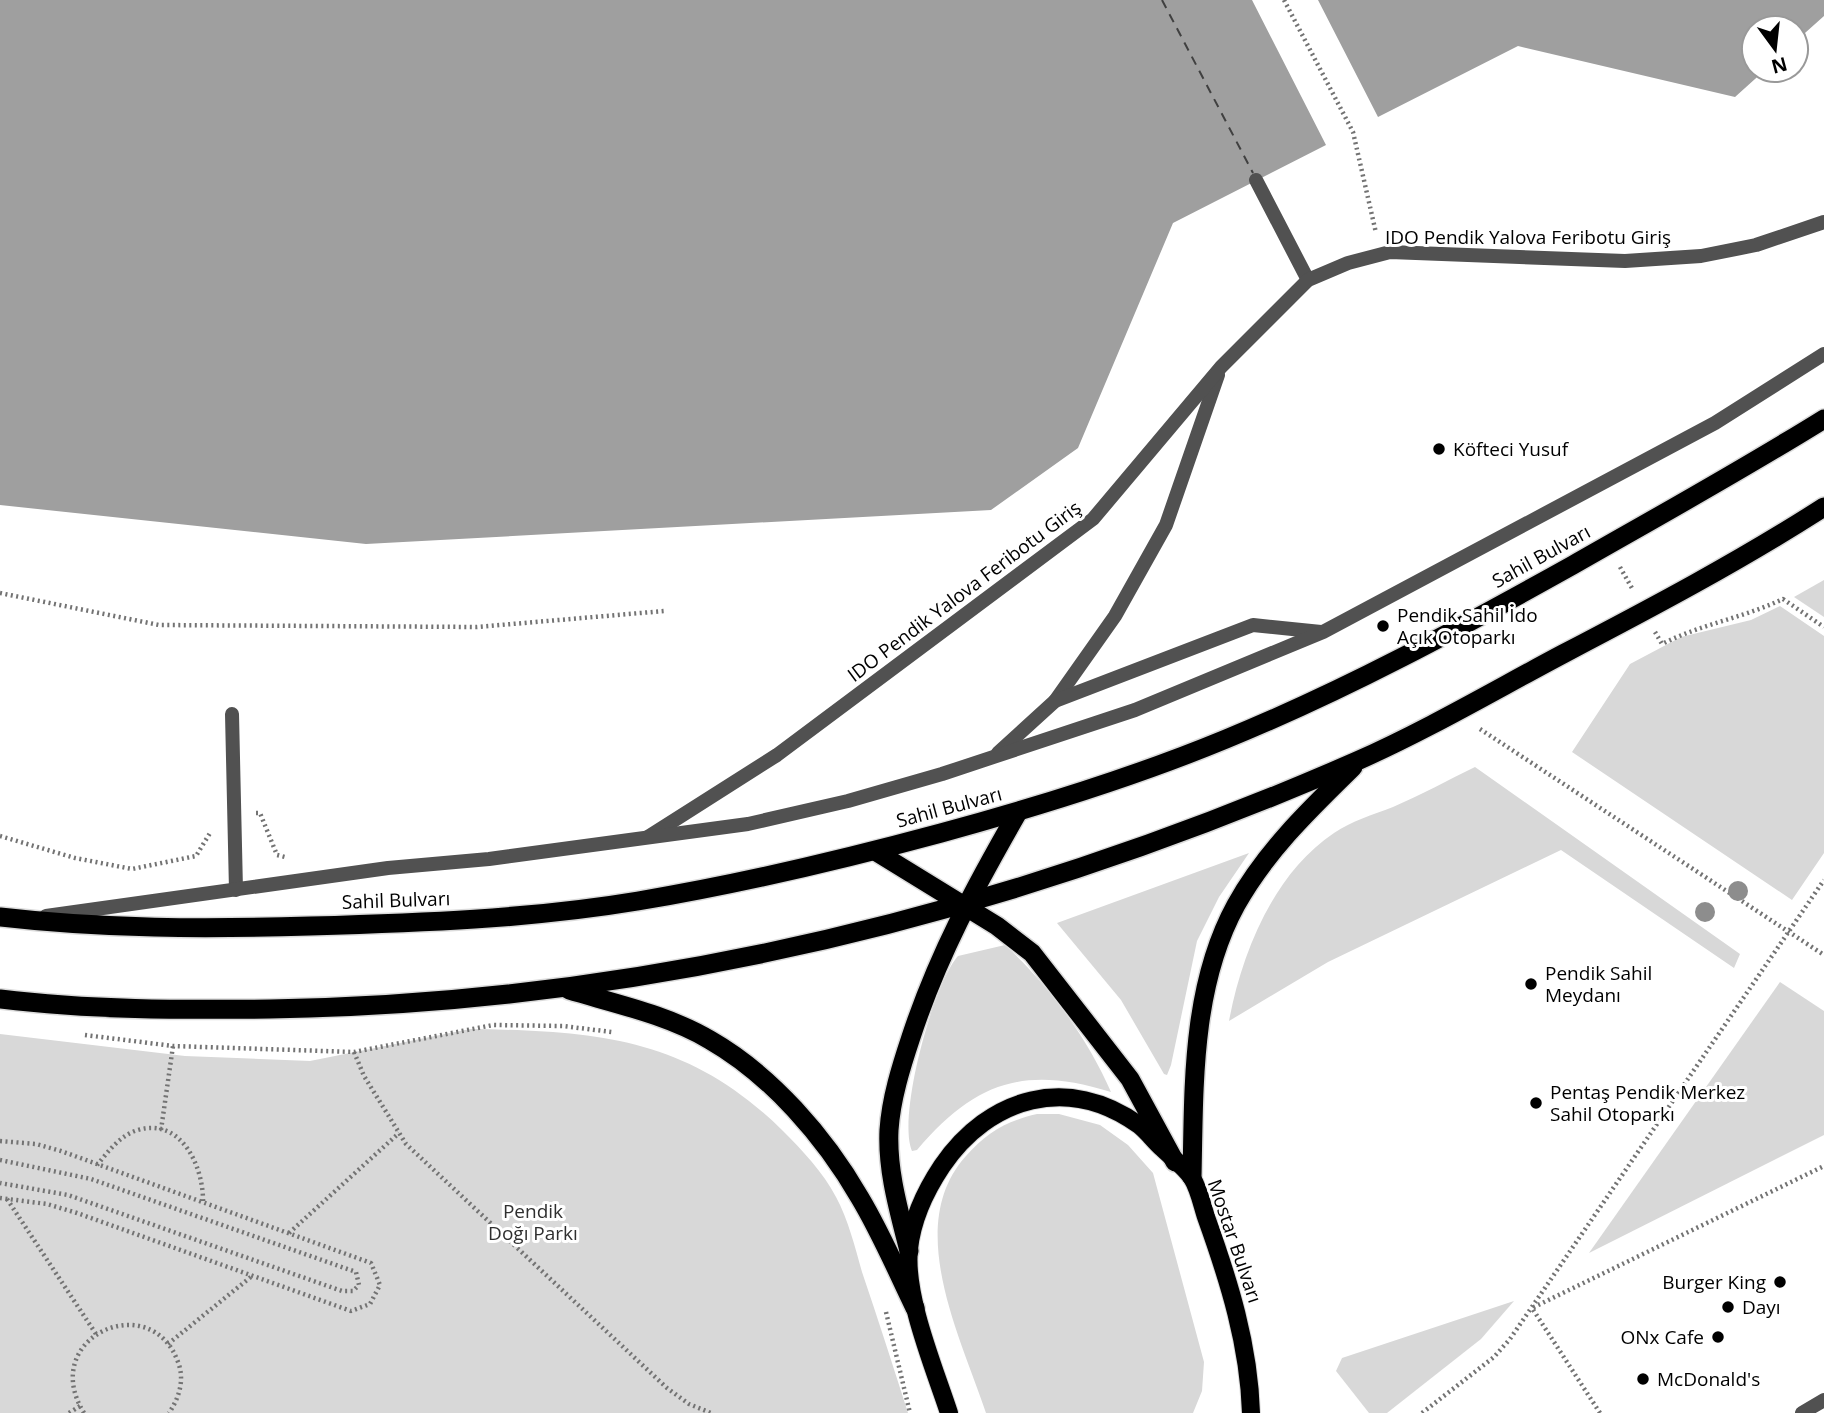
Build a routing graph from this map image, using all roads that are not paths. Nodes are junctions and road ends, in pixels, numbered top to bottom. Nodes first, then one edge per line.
1 (1256, 180) dead end
2 (1824, 222) edge
3 (1308, 281) junction
4 (1824, 354) edge
5 (1221, 368) junction
6 (1824, 419) edge
7 (1824, 507) edge
8 (1323, 632) junction
9 (1055, 701) junction
10 (232, 715) dead end
11 (993, 757) junction
12 (1360, 760) junction
13 (1018, 812) junction
14 (643, 839) junction
15 (875, 850) junction
16 (236, 890) junction
17 (964, 907) junction
18 (0, 917) edge
19 (20, 919) junction
20 (565, 989) junction
21 (0, 999) edge
22 (1175, 1161) junction
23 (1192, 1177) junction
24 (908, 1251) junction
25 (915, 1308) junction
26 (1824, 1400) edge
27 (1251, 1404) edge
28 (949, 1413) edge
29 (1238, 1413) edge
30 (1802, 1413) edge

1 - 3 street
2 - 3 street, IDO Pendik Yalova Feribotu Giriş
3 - 5 street, IDO Pendik Yalova Feribotu Giriş
4 - 8 street
5 - 9 street
5 - 14 street, IDO Pendik Yalova Feribotu Giriş
6 - 13 highway, Sahil Bulvarı
7 - 12 highway
8 - 9 street
8 - 11 street
9 - 11 street
10 - 16 street
11 - 14 street
12 - 17 highway
12 - 23 highway
13 - 15 highway, Sahil Bulvarı
13 - 17 highway
14 - 16 street
15 - 17 highway
15 - 19 highway, Sahil Bulvarı
16 - 19 street
17 - 20 highway
17 - 22 highway
17 - 24 highway
18 - 19 highway, Sahil Bulvarı
20 - 21 highway
20 - 25 highway
22 - 23 main road, Mostar Bulvarı
22 - 24 main road, Mostar Bulvarı
23 - 27 main road, Mostar Bulvarı
24 - 25 main road, Mostar Bulvarı
25 - 28 main road, Mostar Bulvarı
26 - 30 street
27 - 29 main road, Mostar Bulvarı

